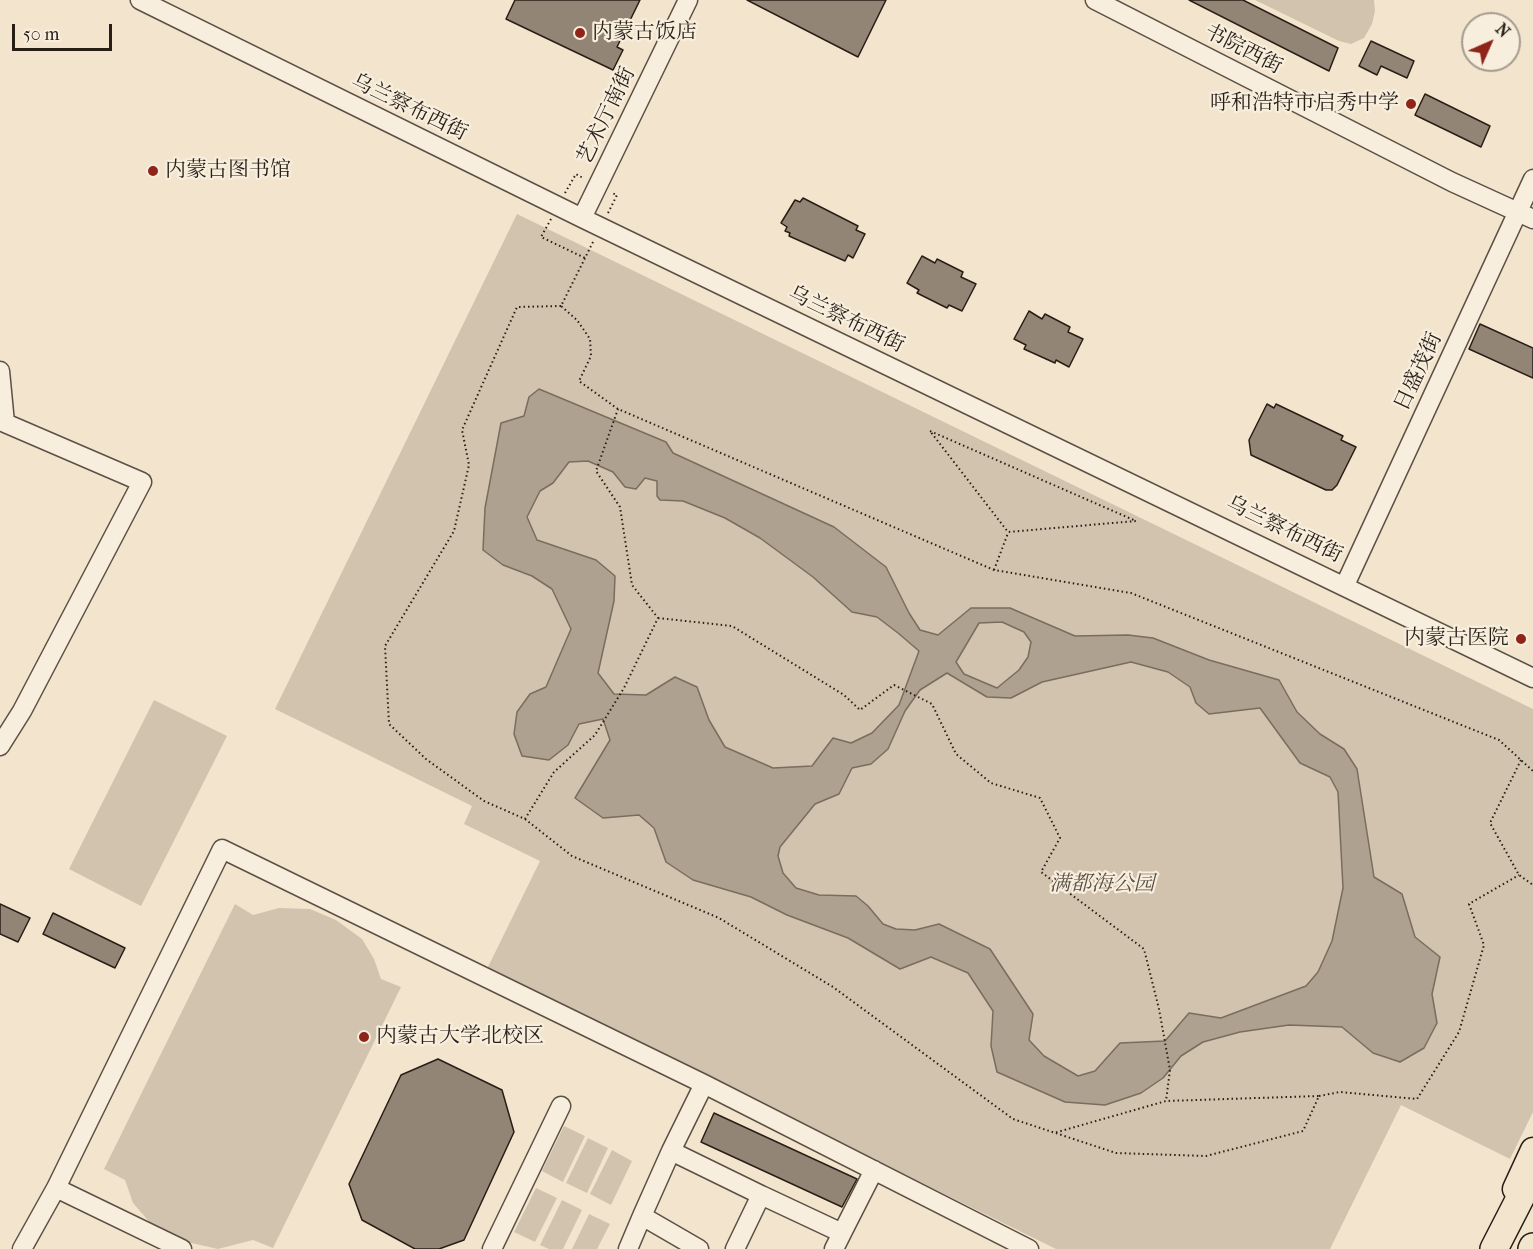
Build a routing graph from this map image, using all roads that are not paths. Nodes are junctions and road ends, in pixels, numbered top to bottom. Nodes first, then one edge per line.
1 (140, 0) edge
2 (688, 0) edge
3 (1095, 0) edge
4 (1533, 179) edge
5 (1525, 216) edge
6 (582, 218) junction
7 (0, 371) edge
8 (1345, 585) junction
9 (1533, 678) edge
10 (0, 746) edge
11 (704, 1084) junction
12 (561, 1106) dead end
13 (1533, 1150) edge
14 (671, 1151) junction
15 (874, 1170) junction
16 (1533, 1173) edge
17 (56, 1188) junction
18 (761, 1195) junction
19 (1533, 1200) edge
20 (642, 1216) junction
21 (838, 1241) edge
22 (22, 1249) edge
23 (182, 1249) edge
24 (492, 1249) edge
25 (628, 1249) edge
26 (699, 1249) edge
27 (735, 1249) edge
28 (1029, 1249) edge
29 (1487, 1249) edge
30 (1494, 1249) edge
31 (1509, 1249) edge

1 - 6 street, 乌兰察布西街
2 - 6 street, 艺术厅南街
3 - 5 street, 书院西街
4 - 5 street, 日盛茂街
5 - 8 street, 日盛茂街
6 - 8 street, 乌兰察布西街
7 - 10 street
8 - 9 street, 乌兰察布西街
11 - 14 street
11 - 15 street
11 - 17 street
12 - 24 street
13 - 29 main road
14 - 18 street
14 - 20 street
15 - 21 street
15 - 28 street
16 - 30 highway
17 - 22 street
17 - 23 street
18 - 21 street
18 - 27 street
19 - 31 highway
20 - 25 street
20 - 26 street

